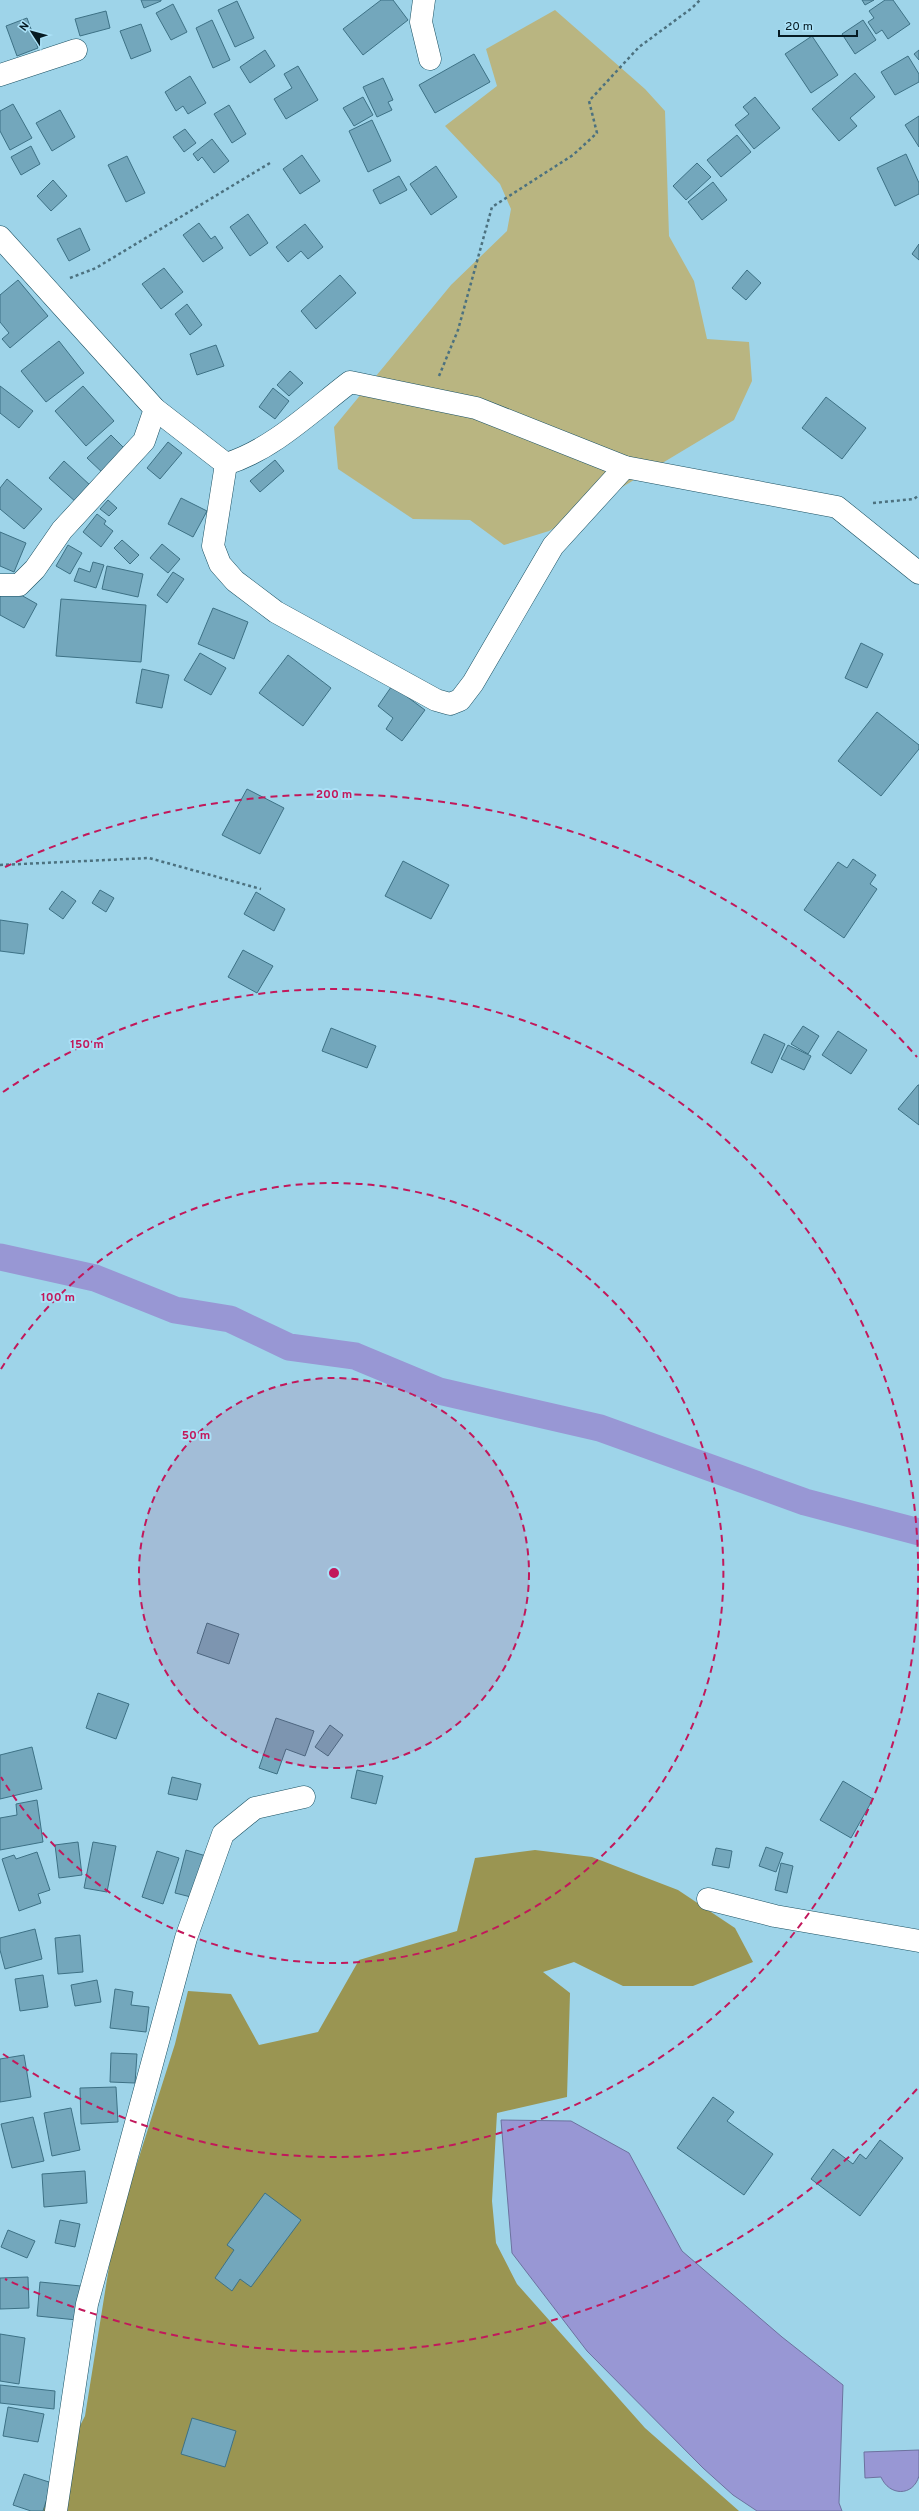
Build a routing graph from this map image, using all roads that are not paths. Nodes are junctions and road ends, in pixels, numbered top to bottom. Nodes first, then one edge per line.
1 (424, 0) edge
2 (76, 50) dead end
3 (430, 59) dead end
4 (0, 75) edge
5 (0, 237) edge
6 (155, 409) junction
7 (226, 464) junction
8 (625, 468) junction
9 (919, 573) edge
10 (0, 585) edge
11 (304, 1797) dead end
12 (708, 1899) dead end
13 (919, 1941) edge
14 (56, 2511) edge

1 - 3 street
2 - 4 street
5 - 6 street
6 - 7 street
6 - 10 street
7 - 8 street
7 - 8 street
8 - 9 street
11 - 14 street
12 - 13 street

